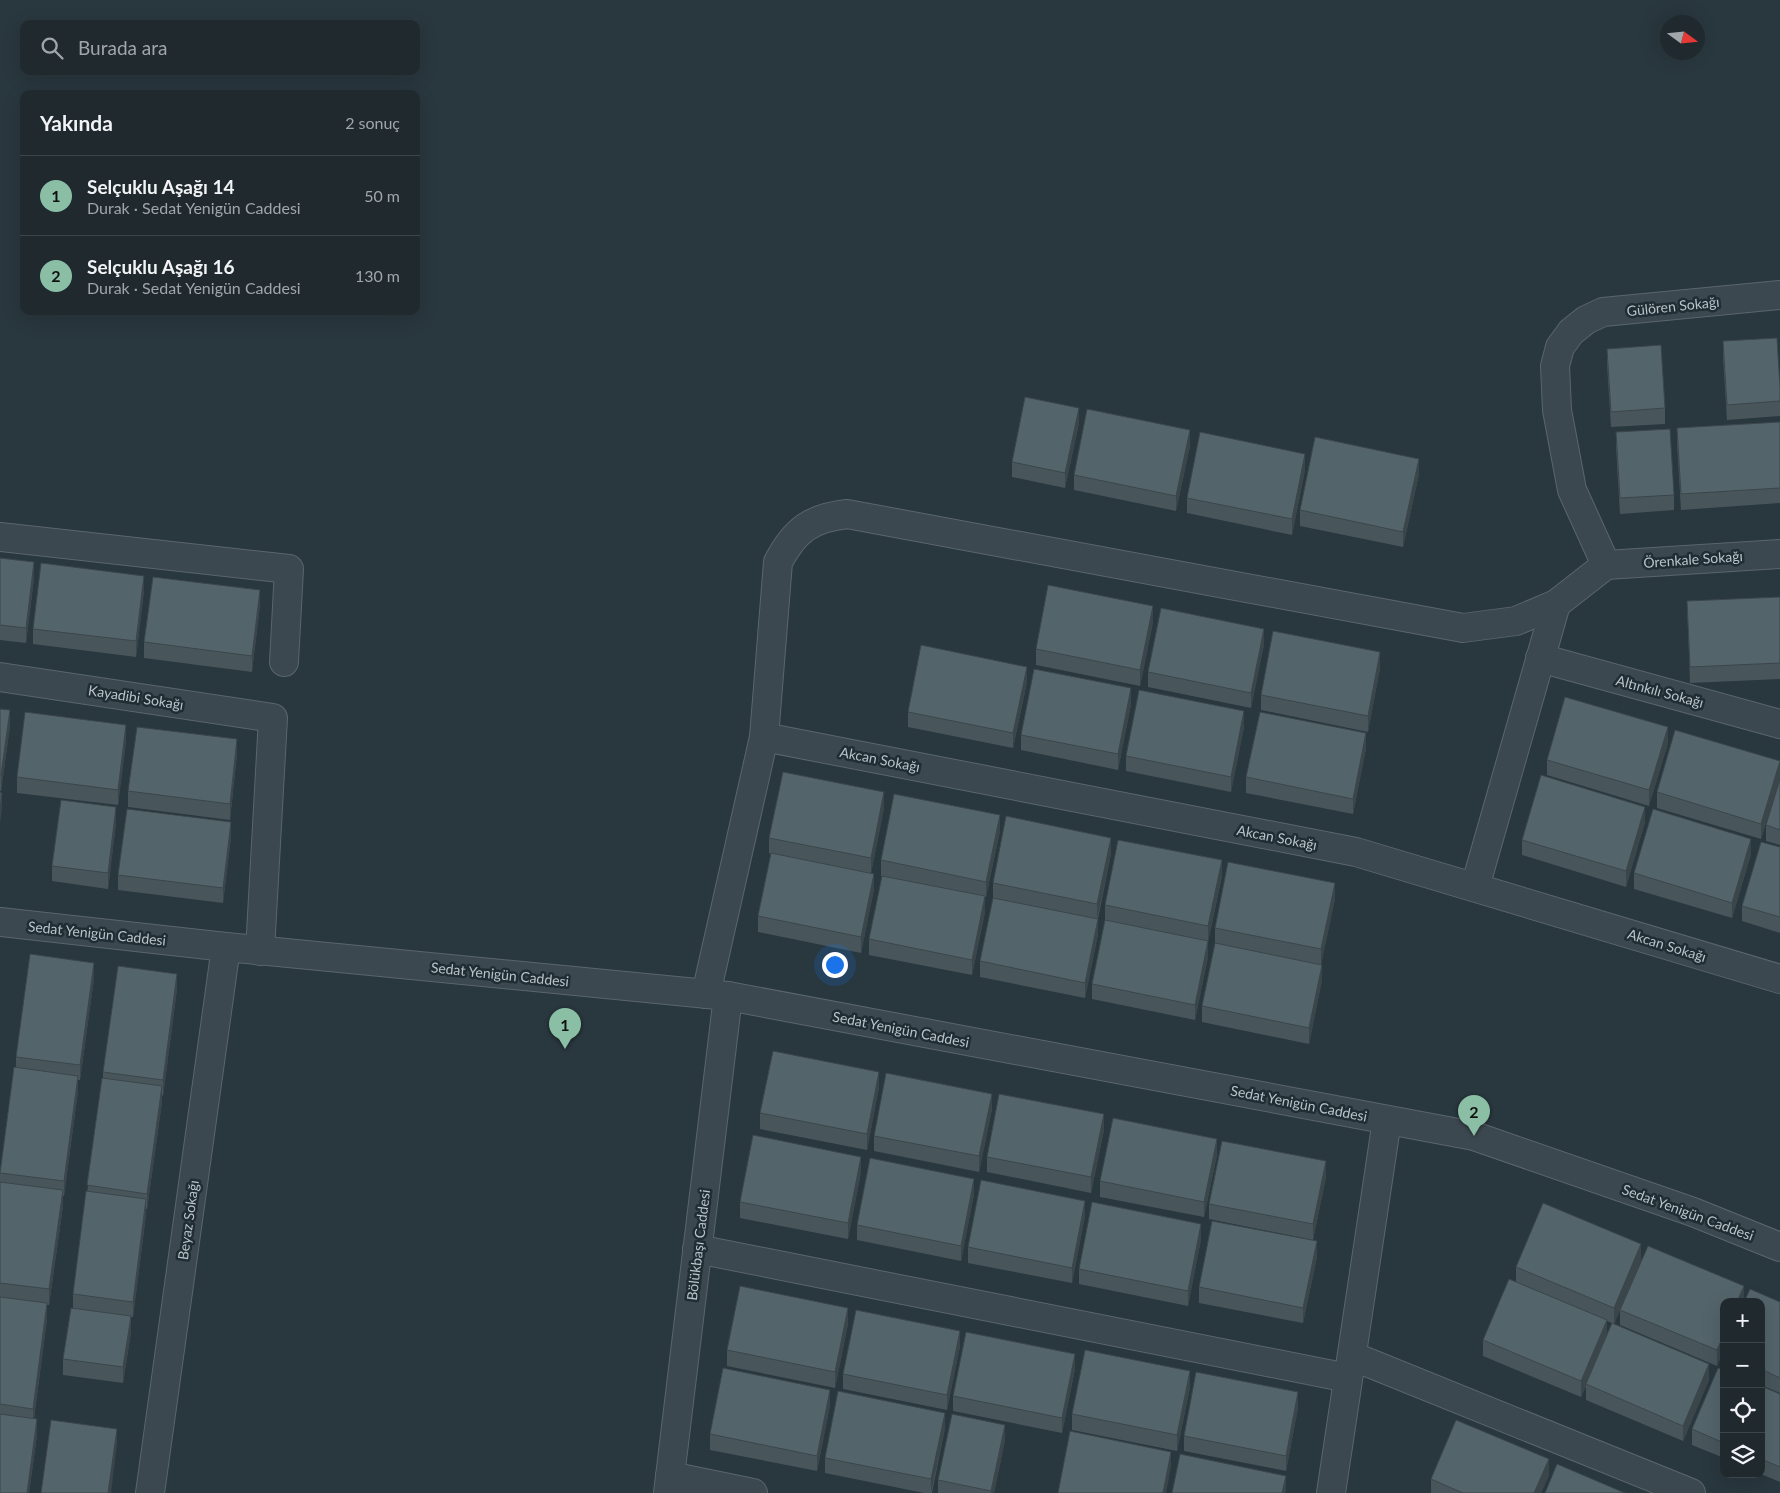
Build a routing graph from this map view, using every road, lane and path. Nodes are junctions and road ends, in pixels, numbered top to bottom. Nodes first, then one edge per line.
1 (1780, 295) edge
2 (0, 536) edge
3 (1780, 554) edge
4 (1606, 565) junction
5 (1556, 604) junction
6 (1540, 658) junction
7 (284, 662) dead end
8 (0, 677) edge
9 (1780, 724) edge
10 (764, 737) junction
11 (1475, 887) junction
12 (0, 922) edge
13 (226, 947) junction
14 (260, 951) junction
15 (1780, 980) edge
16 (717, 995) junction
17 (1387, 1120) junction
18 (1780, 1247) edge
19 (697, 1249) junction
20 (1350, 1367) junction
21 (669, 1485) edge
22 (150, 1493) edge
23 (753, 1493) edge
24 (1331, 1493) edge
25 (1692, 1493) edge

1 - 4 street, Gülören Sokağı
2 - 7 street
3 - 4 street, Örenkale Sokağı
4 - 5 street, Bölükbaşı Caddesi
5 - 6 street
5 - 10 street, Bölükbaşı Caddesi
6 - 9 street, Altınkılı Sokağı
6 - 11 street
8 - 14 street, Kayadibi Sokağı
10 - 11 street, Akcan Sokağı
10 - 16 street, Bölükbaşı Caddesi
11 - 15 street, Akcan Sokağı
12 - 13 street, Sedat Yenigün Caddesi
13 - 14 street, Sedat Yenigün Caddesi
13 - 22 street, Beyaz Sokağı
14 - 16 street, Sedat Yenigün Caddesi
16 - 17 street, Sedat Yenigün Caddesi
16 - 19 street, Bölükbaşı Caddesi
17 - 18 street, Sedat Yenigün Caddesi
17 - 20 street
19 - 20 street
19 - 21 street, Bölükbaşı Caddesi
20 - 24 street
20 - 25 street
21 - 23 street

